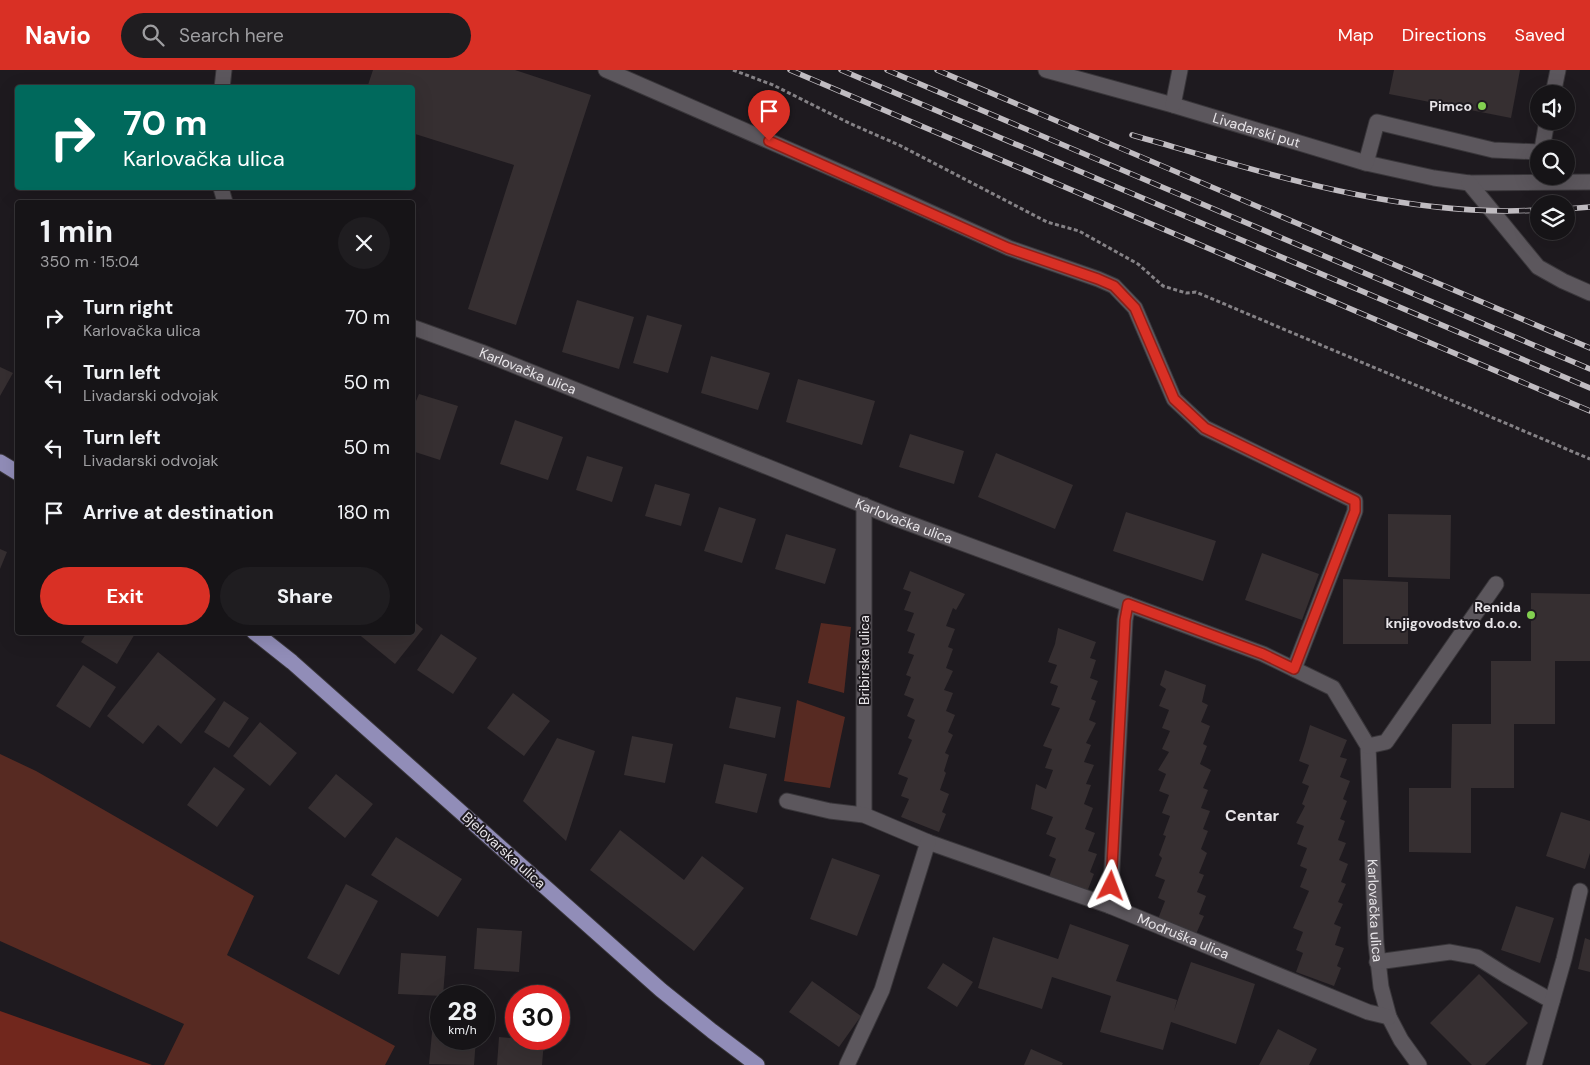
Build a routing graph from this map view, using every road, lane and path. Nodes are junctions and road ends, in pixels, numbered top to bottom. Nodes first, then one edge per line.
1 (224, 70) edge
2 (606, 70) edge
3 (733, 70) edge
4 (1046, 70) edge
5 (1180, 70) edge
6 (1558, 70) edge
7 (222, 85) edge
8 (1555, 85) edge
9 (1173, 105) junction
10 (1530, 152) edge
11 (1366, 163) junction
12 (1589, 182) edge
13 (1469, 183) junction
14 (1590, 293) edge
15 (415, 328) edge
16 (1590, 460) edge
17 (0, 462) edge
18 (15, 471) edge
19 (864, 505) junction
20 (1496, 584) dead end
21 (1128, 604) junction
22 (258, 635) edge
23 (1294, 669) junction
24 (1368, 746) junction
25 (787, 801) dead end
26 (864, 815) junction
27 (928, 842) junction
28 (1580, 891) dead end
29 (1110, 906) junction
30 (1377, 962) junction
31 (1552, 1001) junction
32 (1388, 1016) junction
33 (757, 1065) edge
34 (847, 1065) edge
35 (1419, 1065) edge
36 (1534, 1065) edge

1 - 7 street
2 - 23 street
3 - 16 path
4 - 9 street, Livadarski put
5 - 9 street
6 - 8 street
9 - 11 street, Livadarski put
10 - 11 street
11 - 13 street, Livadarski put
12 - 13 street, Livadarski put
13 - 14 street
15 - 19 street, Karlovačka ulica
17 - 18 main road
19 - 21 street, Karlovačka ulica
19 - 26 street, Bribirska ulica
20 - 24 street
21 - 23 street, Karlovačka ulica
21 - 29 street
22 - 33 main road, Bjelovarska ulica
23 - 24 street, Karlovačka ulica
24 - 30 street, Karlovačka ulica
25 - 26 street, Modruška ulica
26 - 27 street, Modruška ulica
27 - 29 street, Modruška ulica
27 - 34 street
28 - 31 street
29 - 32 street, Modruška ulica
30 - 31 street
30 - 32 street, Karlovačka ulica
31 - 36 street
32 - 35 street, Karlovačka ulica

